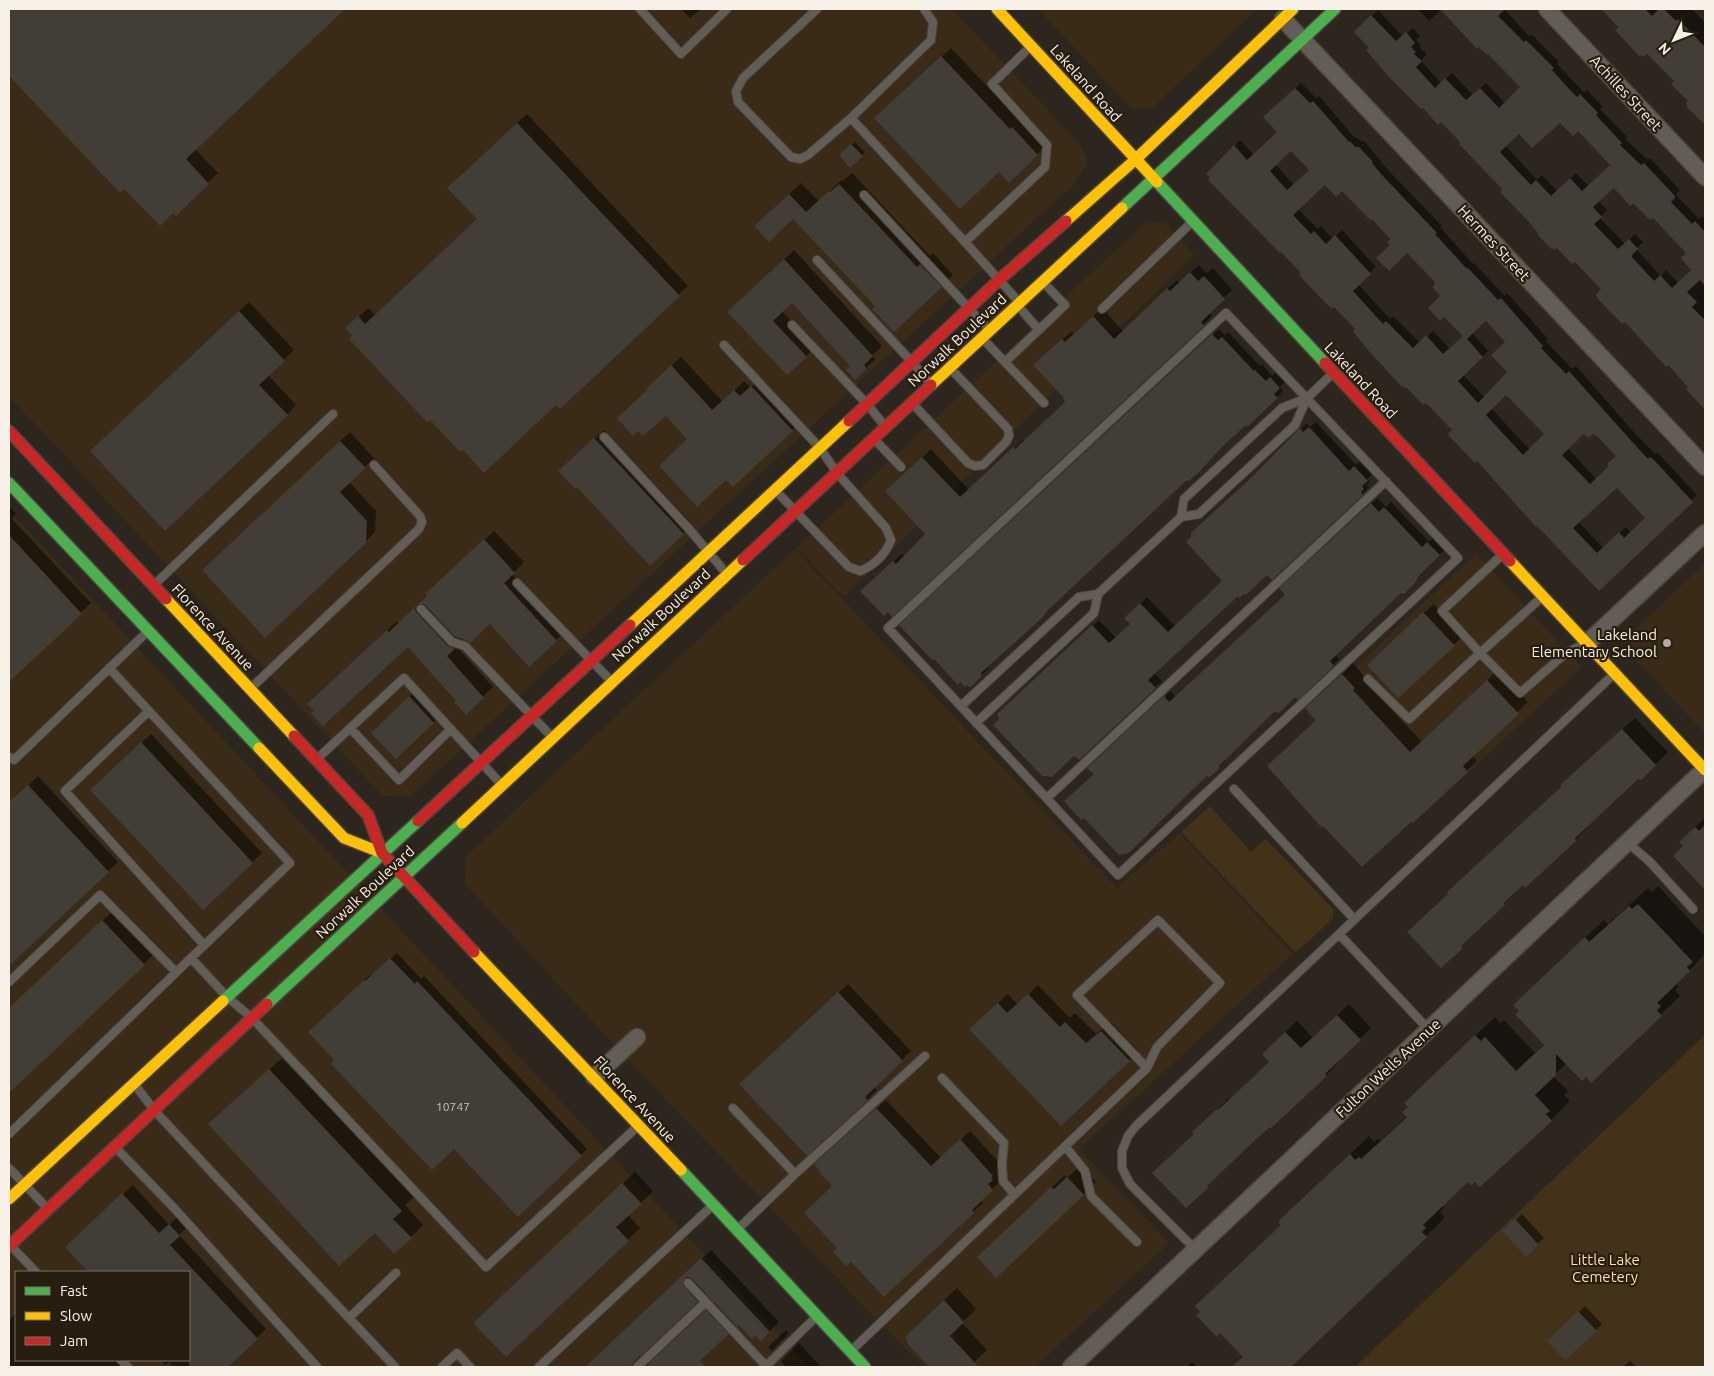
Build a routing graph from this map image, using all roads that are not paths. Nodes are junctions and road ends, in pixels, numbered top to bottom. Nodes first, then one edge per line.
1 (640, 9) edge
2 (727, 9) edge
3 (817, 9) edge
4 (924, 9) edge
5 (997, 9) edge
6 (1335, 9) edge
7 (1547, 9) edge
8 (1288, 14) edge
9 (1302, 39) junction
10 (1032, 46) junction
11 (851, 118) junction
12 (1136, 159) junction
13 (1705, 177) edge
14 (1153, 180) junction
15 (864, 195) dead end
16 (1192, 222) junction
17 (965, 242) junction
18 (817, 260) dead end
19 (999, 280) junction
20 (1042, 281) junction
21 (1018, 303) junction
22 (969, 309) junction
23 (1102, 309) dead end
24 (792, 325) dead end
25 (1039, 330) junction
26 (986, 334) junction
27 (724, 345) dead end
28 (912, 362) junction
29 (1005, 362) junction
30 (950, 367) junction
31 (1334, 373) junction
32 (931, 385) junction
33 (1307, 398) junction
34 (912, 403) junction
35 (1044, 403) dead end
36 (867, 404) junction
37 (333, 414) dead end
38 (885, 427) junction
39 (9, 430) edge
40 (604, 437) dead end
41 (874, 438) junction
42 (820, 448) junction
43 (374, 465) dead end
44 (901, 467) dead end
45 (1705, 467) edge
46 (837, 473) junction
47 (1386, 481) junction
48 (9, 483) edge
49 (776, 490) junction
50 (795, 511) junction
51 (1180, 517) junction
52 (1705, 533) edge
53 (709, 552) junction
54 (1504, 553) junction
55 (727, 574) junction
56 (517, 583) dead end
57 (154, 585) junction
58 (1098, 594) junction
59 (1544, 595) junction
60 (421, 609) dead end
61 (148, 630) junction
62 (1588, 642) junction
63 (1480, 653) junction
64 (592, 661) junction
65 (109, 668) junction
66 (1616, 672) junction
67 (1368, 679) dead end
68 (612, 682) junction
69 (250, 689) junction
70 (961, 706) junction
71 (149, 711) junction
72 (532, 717) junction
73 (976, 723) junction
74 (350, 728) junction
75 (451, 729) junction
76 (552, 737) junction
77 (9, 757) edge
78 (317, 759) junction
79 (482, 762) junction
80 (1705, 769) edge
81 (501, 785) junction
82 (1234, 789) dead end
83 (1047, 798) junction
84 (1627, 842) junction
85 (382, 853) junction
86 (402, 877) junction
87 (1692, 909) dead end
88 (1354, 919) junction
89 (1339, 934) junction
90 (204, 945) junction
91 (191, 958) junction
92 (176, 972) junction
93 (9, 982) edge
94 (227, 997) junction
95 (252, 1018) junction
96 (1429, 1030) junction
97 (637, 1037) dead end
98 (924, 1056) dead end
99 (1147, 1068) junction
100 (594, 1077) junction
101 (942, 1078) dead end
102 (134, 1083) junction
103 (733, 1108) dead end
104 (154, 1110) junction
105 (639, 1125) junction
106 (9, 1134) edge
107 (1065, 1146) junction
108 (114, 1147) junction
109 (9, 1168) edge
110 (795, 1174) junction
111 (25, 1184) junction
112 (1014, 1194) junction
113 (9, 1199) edge
114 (714, 1205) junction
115 (48, 1210) junction
116 (737, 1230) junction
117 (1137, 1242) dead end
118 (9, 1245) edge
119 (1196, 1250) junction
120 (35, 1271) edge
121 (396, 1273) dead end
122 (688, 1283) dead end
123 (706, 1302) junction
124 (818, 1316) junction
125 (350, 1318) junction
126 (850, 1351) junction
127 (317, 1367) edge
128 (394, 1367) edge
129 (442, 1367) edge
130 (470, 1367) edge
131 (539, 1367) edge
132 (637, 1367) edge
133 (767, 1367) edge
134 (866, 1367) edge
135 (1071, 1367) edge

1 - 2 lane
3 - 11 lane
4 - 11 lane
5 - 10 main road, Lakeland Road
6 - 9 main road, Norwalk Boulevard
7 - 13 street, Achilles Street
8 - 9 street, Hermes Street
8 - 12 main road, Norwalk Boulevard
9 - 14 main road, Norwalk Boulevard
9 - 45 street, Hermes Street
10 - 12 main road, Lakeland Road
10 - 17 lane
11 - 17 lane
12 - 14 main road, Lakeland Road
12 - 19 main road, Norwalk Boulevard
14 - 16 main road, Lakeland Road
14 - 20 main road, Norwalk Boulevard
15 - 22 lane
16 - 23 lane
16 - 31 main road, Lakeland Road
17 - 19 lane
18 - 28 lane
19 - 21 lane
19 - 22 main road, Norwalk Boulevard
20 - 21 main road, Norwalk Boulevard
20 - 25 lane
21 - 25 lane
21 - 26 main road, Norwalk Boulevard
22 - 26 lane
22 - 28 main road, Norwalk Boulevard
24 - 36 lane
25 - 29 lane
26 - 29 lane
26 - 30 main road, Norwalk Boulevard
27 - 42 lane
28 - 32 lane
28 - 36 main road, Norwalk Boulevard
29 - 35 lane
30 - 32 main road, Norwalk Boulevard
30 - 34 lane
31 - 33 lane
31 - 54 main road, Lakeland Road
32 - 34 main road, Norwalk Boulevard
33 - 47 lane
33 - 51 lane
33 - 51 lane
33 - 70 lane
34 - 38 main road, Norwalk Boulevard
36 - 38 lane
36 - 42 main road, Norwalk Boulevard
37 - 57 lane
38 - 41 main road, Norwalk Boulevard
39 - 57 main road, Florence Avenue
40 - 53 lane
41 - 44 lane
41 - 46 main road, Norwalk Boulevard
42 - 46 lane
42 - 49 main road, Norwalk Boulevard
43 - 69 lane
46 - 50 main road, Norwalk Boulevard
46 - 50 lane
47 - 83 lane
47 - 83 lane
48 - 61 main road, Florence Avenue
49 - 50 lane
49 - 53 main road, Norwalk Boulevard
50 - 55 main road, Norwalk Boulevard
51 - 58 lane
52 - 62 street
53 - 55 lane
53 - 64 main road, Norwalk Boulevard
54 - 59 main road, Lakeland Road
54 - 63 lane
55 - 68 main road, Norwalk Boulevard
56 - 64 lane
57 - 69 main road, Florence Avenue
58 - 70 lane
58 - 73 lane
59 - 62 main road, Lakeland Road
59 - 63 lane
60 - 72 lane
61 - 65 lane
61 - 85 main road, Florence Avenue
62 - 63 lane
62 - 66 main road, Lakeland Road
63 - 67 lane
64 - 68 lane
64 - 72 main road, Norwalk Boulevard
65 - 71 lane
65 - 77 lane
66 - 80 main road, Lakeland Road
66 - 88 lane
68 - 76 main road, Norwalk Boulevard
69 - 78 main road, Florence Avenue
70 - 73 lane
71 - 90 lane
71 - 90 lane
72 - 76 lane
72 - 79 main road, Norwalk Boulevard
73 - 83 lane
74 - 75 lane
74 - 75 lane
74 - 78 lane
75 - 79 lane
76 - 81 main road, Norwalk Boulevard
78 - 85 main road, Florence Avenue
79 - 81 lane
79 - 85 main road, Norwalk Boulevard
80 - 84 street, Fulton Wells Avenue
81 - 86 main road, Norwalk Boulevard
82 - 88 lane
84 - 87 lane
84 - 96 street, Fulton Wells Avenue
85 - 86 main road, Florence Avenue
85 - 94 main road, Norwalk Boulevard
86 - 95 main road, Norwalk Boulevard
86 - 100 main road, Florence Avenue
88 - 89 lane
89 - 96 lane
89 - 119 lane
90 - 91 lane
91 - 92 lane
91 - 94 lane
92 - 93 lane
92 - 106 lane
94 - 95 lane
94 - 102 main road, Norwalk Boulevard
95 - 104 main road, Norwalk Boulevard
95 - 105 lane
96 - 119 street, Fulton Wells Avenue
97 - 100 street
98 - 110 lane
99 - 99 lane
99 - 107 lane
100 - 105 main road, Florence Avenue
101 - 112 lane
102 - 104 lane
102 - 111 main road, Norwalk Boulevard
103 - 110 lane
104 - 108 main road, Norwalk Boulevard
104 - 125 lane
105 - 114 main road, Florence Avenue
107 - 112 lane
107 - 117 lane
108 - 115 main road, Norwalk Boulevard
108 - 127 lane
109 - 111 lane
110 - 116 lane
111 - 113 main road, Norwalk Boulevard
111 - 115 lane
112 - 126 lane
114 - 116 main road, Florence Avenue
114 - 131 lane
115 - 118 main road, Norwalk Boulevard
116 - 124 main road, Florence Avenue
118 - 120 lane
119 - 135 street, Fulton Wells Avenue
121 - 125 lane
122 - 123 lane
123 - 132 lane
123 - 133 lane
124 - 126 main road, Florence Avenue
124 - 133 lane
125 - 128 lane
126 - 134 main road, Florence Avenue
129 - 130 lane

